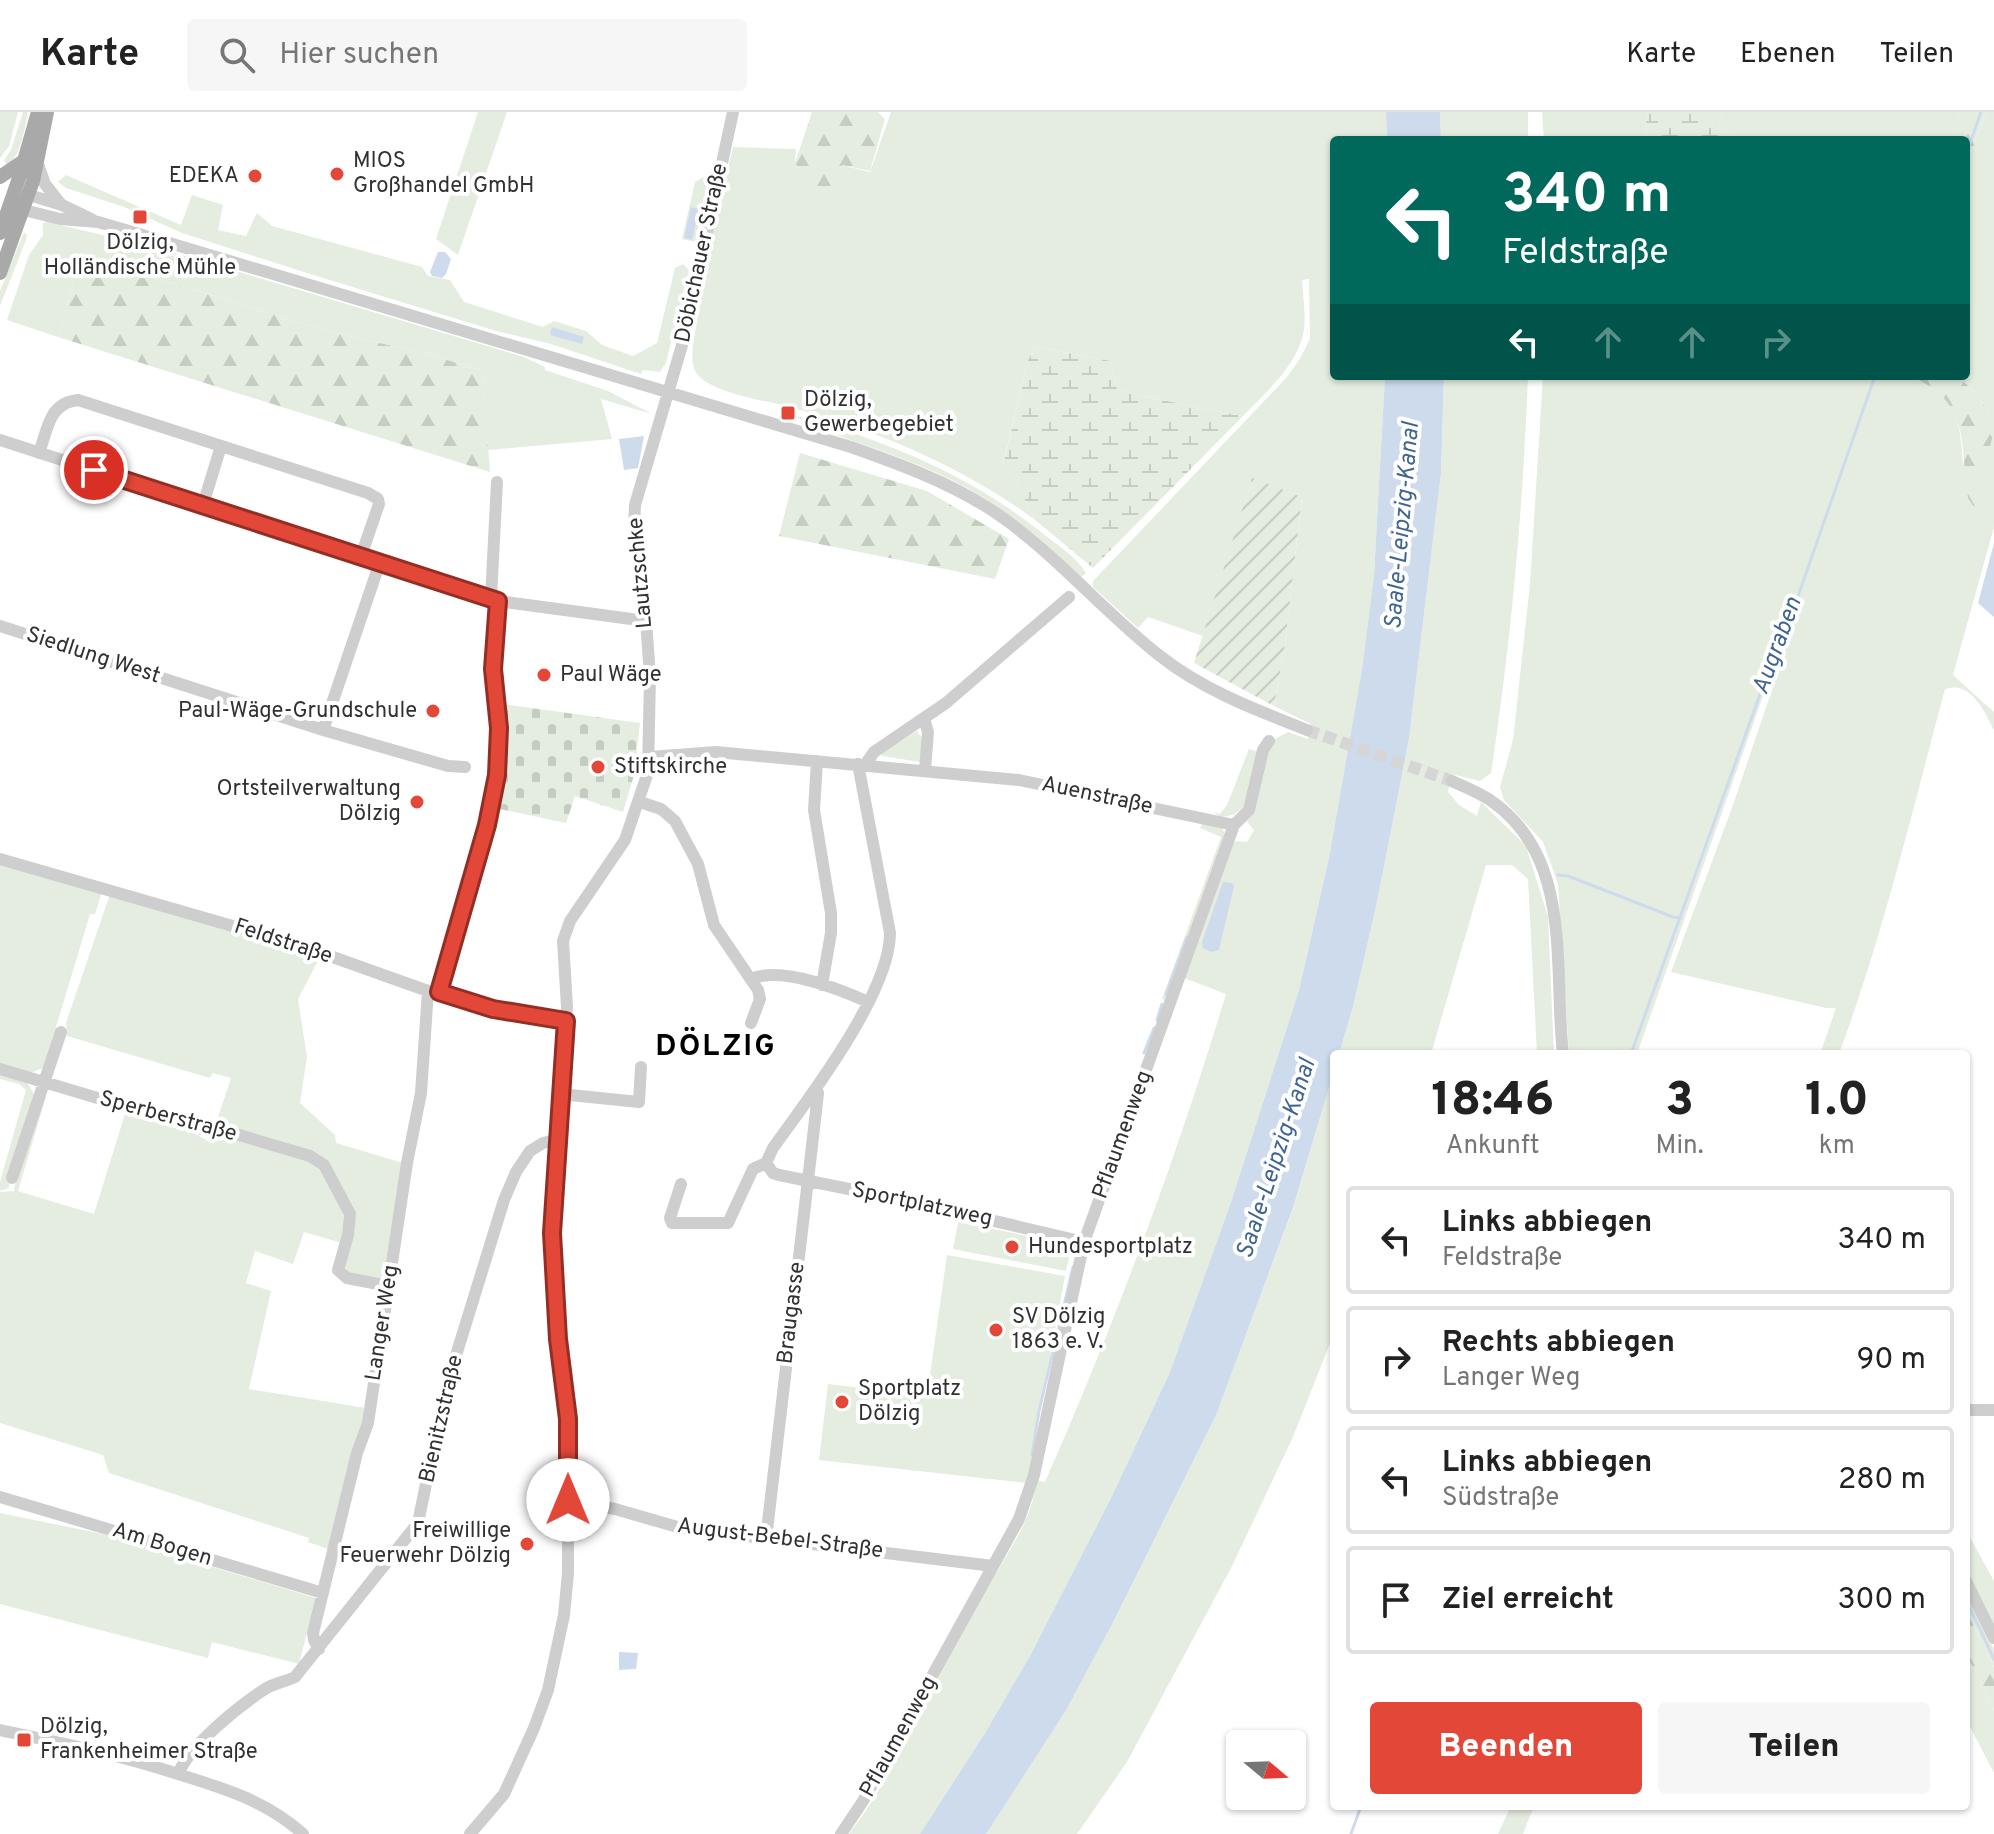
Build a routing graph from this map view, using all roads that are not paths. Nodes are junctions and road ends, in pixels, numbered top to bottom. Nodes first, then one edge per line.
1 (38, 112) edge
2 (47, 112) edge
3 (733, 112) edge
4 (31, 162) junction
5 (0, 177) edge
6 (0, 185) edge
7 (22, 192) junction
8 (11, 205) edge
9 (62, 205) junction
10 (98, 222) junction
11 (0, 233) edge
12 (0, 273) edge
13 (669, 393) junction
14 (0, 440) edge
15 (221, 446) junction
16 (39, 453) junction
17 (497, 482) dead end
18 (203, 505) junction
19 (361, 556) junction
20 (380, 562) junction
21 (1069, 597) dead end
22 (494, 600) junction
23 (646, 621) junction
24 (0, 626) edge
25 (924, 719) junction
26 (323, 730) junction
27 (1307, 730) tunnel mouth
28 (1269, 741) dead end
29 (650, 757) junction
30 (817, 761) junction
31 (862, 764) junction
32 (465, 767) dead end
33 (925, 770) junction
34 (1452, 781) tunnel mouth
35 (640, 802) junction
36 (1234, 825) junction
37 (0, 859) edge
38 (751, 979) junction
39 (822, 985) junction
40 (434, 991) junction
41 (868, 1002) junction
42 (566, 1021) junction
43 (751, 1023) dead end
44 (61, 1032) dead end
45 (1563, 1050) edge
46 (641, 1067) dead end
47 (0, 1069) edge
48 (43, 1082) junction
49 (816, 1088) junction
50 (560, 1094) junction
51 (559, 1139) junction
52 (766, 1163) junction
53 (12, 1178) dead end
54 (808, 1181) junction
55 (681, 1184) dead end
56 (1084, 1242) junction
57 (389, 1286) junction
58 (1970, 1410) edge
59 (1994, 1410) edge
60 (0, 1497) edge
61 (568, 1500) junction
62 (766, 1539) junction
63 (993, 1566) junction
64 (1970, 1589) edge
65 (323, 1593) junction
66 (1994, 1638) edge
67 (319, 1649) junction
68 (0, 1730) edge
69 (178, 1774) junction
70 (303, 1834) edge
71 (470, 1834) edge
72 (841, 1834) edge

1 - 4 main road
2 - 4 main road
3 - 13 street, Döbichauer Straße
4 - 5 main road
4 - 7 main road
4 - 9 street
6 - 7 main road
7 - 8 main road
7 - 9 street
8 - 10 street
8 - 11 main road
8 - 12 main road
9 - 10 street
10 - 13 street
13 - 23 street, Lautzschke
13 - 27 street
14 - 16 street
15 - 16 street
15 - 18 street
15 - 19 street
16 - 18 street
17 - 22 street, Langer Weg
18 - 19 street
19 - 20 street
20 - 22 street
20 - 26 street
21 - 25 street
22 - 23 street
22 - 40 street, Langer Weg
23 - 29 street, Lautzschke
24 - 26 street, Siedlung West
25 - 31 street
25 - 33 street
26 - 32 street, Siedlung West
28 - 36 street
29 - 30 street, Auenstraße
29 - 35 street, Lautzschke
30 - 31 street, Auenstraße
30 - 39 street
31 - 33 street, Auenstraße
31 - 41 street, Braugasse
33 - 36 street, Auenstraße
34 - 45 street
35 - 38 street
35 - 42 street, Lautzschke
36 - 56 street, Pflaumenweg
37 - 40 street, Feldstraße
38 - 39 street
38 - 43 street
39 - 41 street
40 - 42 street, Feldstraße
40 - 57 street, Langer Weg
41 - 49 street, Braugasse
42 - 50 street, Lautzschke
44 - 48 street
46 - 50 street
47 - 48 street, Sperberstraße
48 - 53 street
48 - 57 street, Sperberstraße
49 - 52 street, Braugasse
49 - 54 street, Braugasse
50 - 51 street, Lautzschke
51 - 61 street, Lautzschke
51 - 67 street, Bienitzstraße
52 - 54 street, Sportplatzweg
52 - 55 street
54 - 56 street, Sportplatzweg
54 - 62 street, Braugasse
56 - 63 street, Pflaumenweg
57 - 65 street, Langer Weg
58 - 59 street
60 - 65 street, Am Bogen
61 - 62 street, August-Bebel-Straße
61 - 71 street, Lautzschke
62 - 63 street, August-Bebel-Straße
63 - 72 street, Pflaumenweg
64 - 66 street
65 - 67 street, Langer Weg
67 - 69 street, Bienitzstraße
68 - 69 street
69 - 70 street

